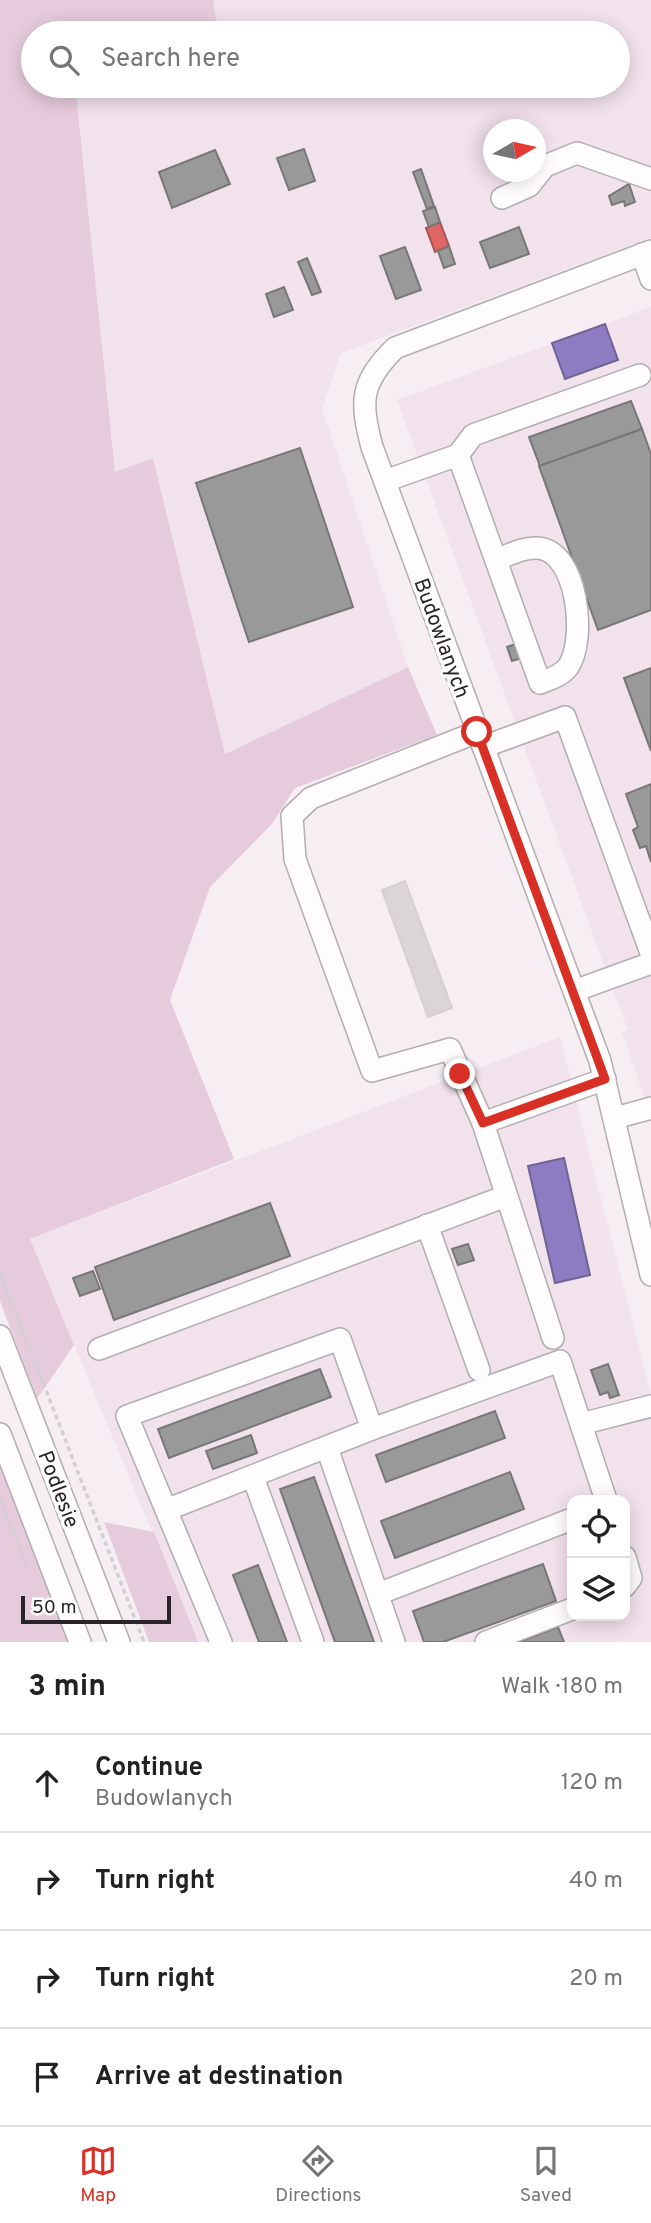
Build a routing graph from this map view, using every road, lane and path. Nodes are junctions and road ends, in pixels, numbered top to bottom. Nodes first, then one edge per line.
1 (651, 178) edge
2 (502, 198) dead end
3 (646, 253) edge
4 (651, 279) edge
5 (640, 375) dead end
6 (458, 455) junction
7 (385, 481) junction
8 (496, 560) junction
9 (480, 740) junction
10 (651, 953) edge
11 (651, 963) edge
12 (574, 991) junction
13 (605, 1079) junction
14 (651, 1108) edge
15 (615, 1118) junction
16 (483, 1123) junction
17 (506, 1196) junction
18 (428, 1225) junction
19 (0, 1272) edge
20 (651, 1276) edge
21 (0, 1336) edge
22 (553, 1338) dead end
23 (99, 1349) dead end
24 (479, 1370) dead end
25 (651, 1406) edge
26 (581, 1424) junction
27 (372, 1429) junction
28 (0, 1434) edge
29 (327, 1448) junction
30 (253, 1476) junction
31 (604, 1495) edge
32 (166, 1510) junction
33 (567, 1521) edge
34 (378, 1594) junction
35 (567, 1611) edge
36 (80, 1642) edge
37 (119, 1642) edge
38 (144, 1642) edge
39 (221, 1642) edge
40 (313, 1642) edge
41 (394, 1642) edge
42 (485, 1642) edge

1 - 2 street
3 - 4 street
3 - 7 street, Budowlanych
5 - 6 street
6 - 7 street
6 - 8 street
7 - 9 street, Budowlanych
8 - 8 street
9 - 10 street
9 - 12 street, Budowlanych
9 - 16 street
11 - 12 street
12 - 13 street, Budowlanych
13 - 15 street, Budowlanych
13 - 16 street
14 - 15 street
15 - 20 street, Budowlanych
16 - 17 street
17 - 18 street
17 - 22 street
18 - 23 street
18 - 24 street
19 - 38 path
21 - 37 street, Podlesie
25 - 26 street
26 - 27 street
26 - 31 street
27 - 29 street
27 - 32 street
28 - 36 street, Podlesie
29 - 30 street
29 - 34 street
30 - 32 street
30 - 40 street
32 - 39 street
33 - 34 street
34 - 41 street
35 - 42 street

